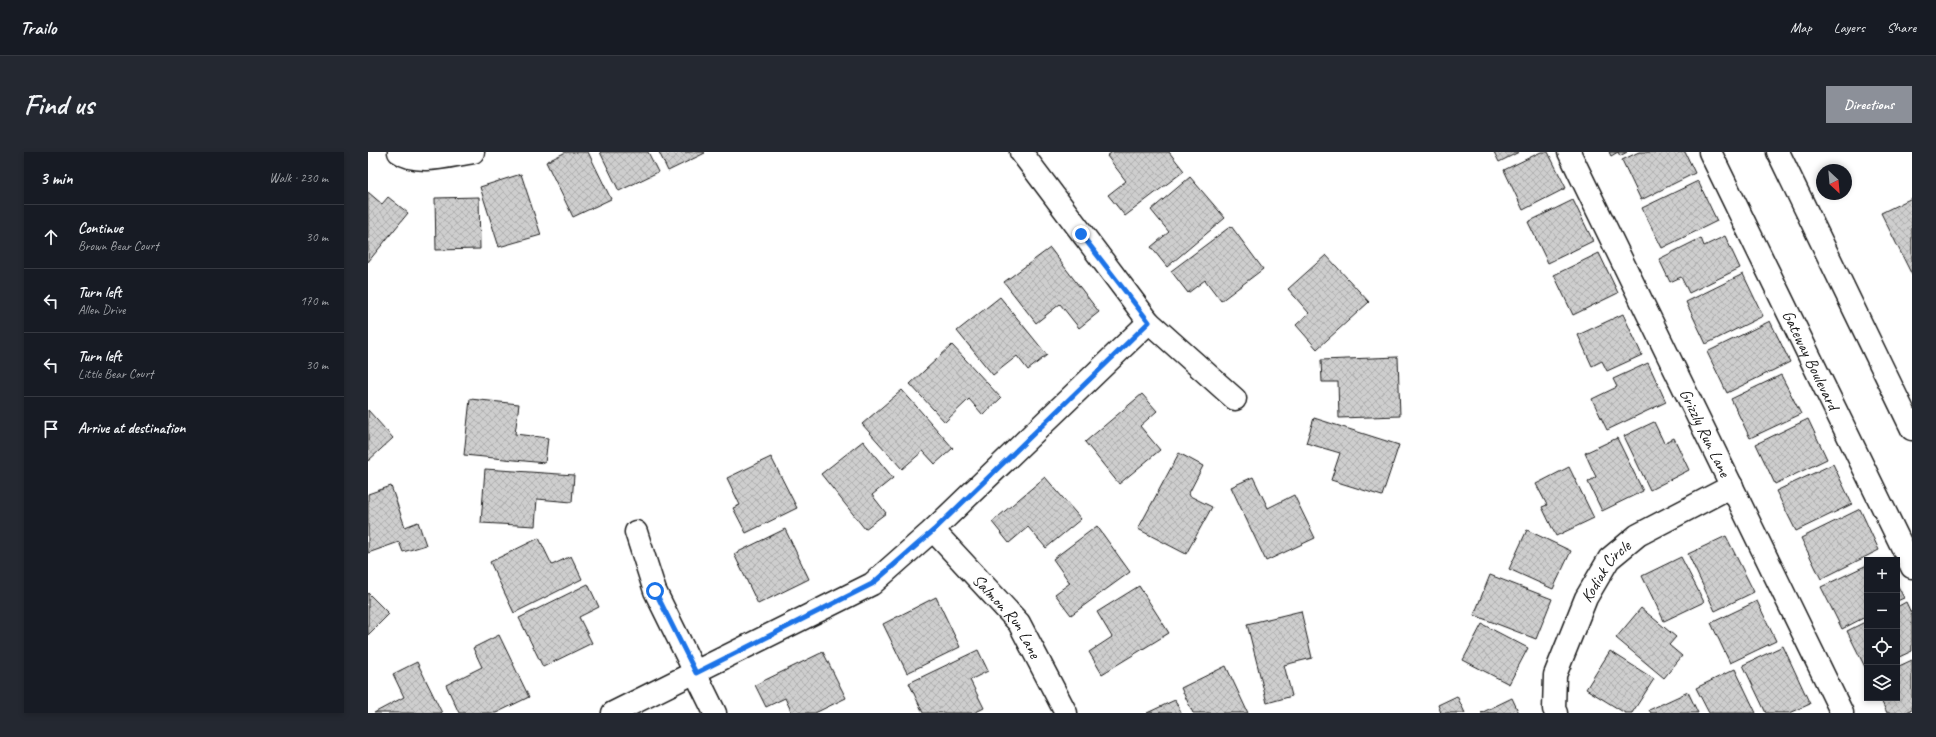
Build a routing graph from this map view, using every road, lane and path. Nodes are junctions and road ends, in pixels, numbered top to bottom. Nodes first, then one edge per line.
1 (473, 152) edge
2 (1021, 152) edge
3 (1568, 152) edge
4 (1710, 152) edge
5 (1778, 152) edge
6 (403, 154) edge
7 (1149, 322) junction
8 (1235, 399) dead end
9 (1912, 429) edge
10 (1732, 486) junction
11 (934, 530) junction
12 (636, 532) dead end
13 (1912, 567) edge
14 (696, 673) junction
15 (613, 713) edge
16 (715, 713) edge
17 (1066, 713) edge
18 (1556, 713) edge
19 (1842, 713) edge

1 - 6 street
2 - 7 street
3 - 10 street, Grizzly Run Lane
4 - 13 street, Gateway Boulevard
5 - 9 street
7 - 8 street
7 - 11 street
10 - 18 street, Kodiak Circle
10 - 19 street, Grizzly Run Lane
11 - 14 street
11 - 17 street, Salmon Run Lane
12 - 14 street
14 - 15 street
14 - 16 street

